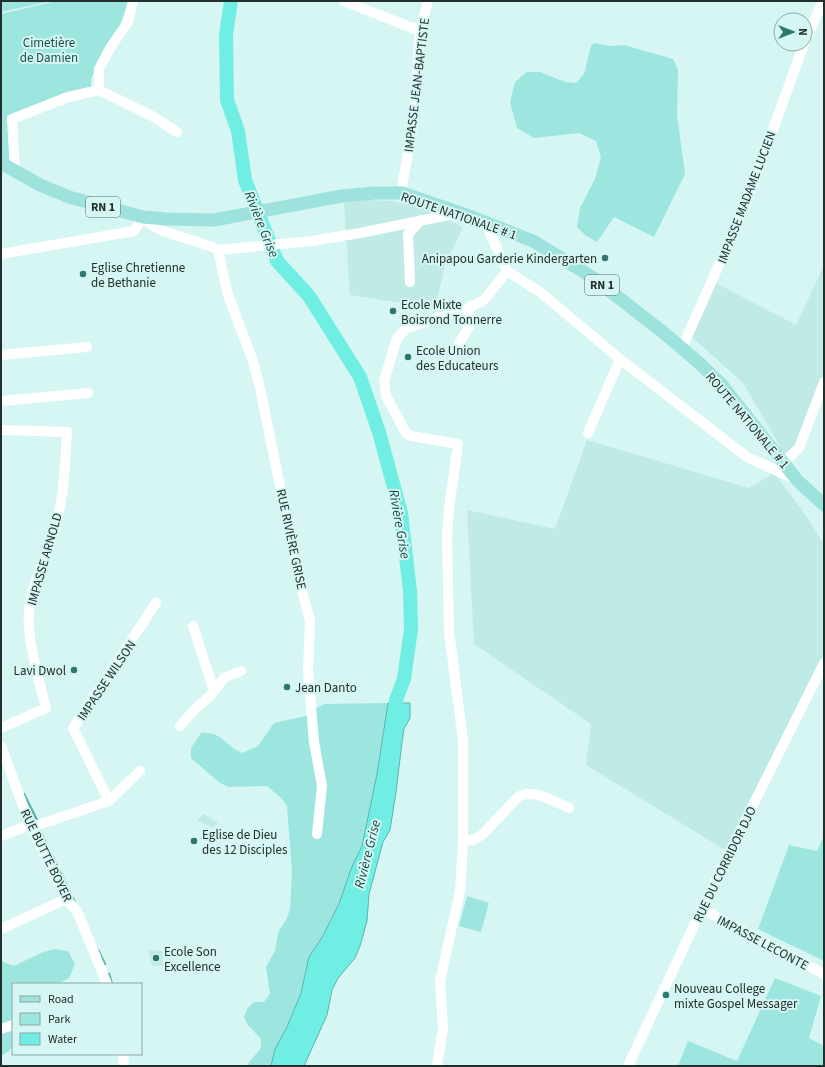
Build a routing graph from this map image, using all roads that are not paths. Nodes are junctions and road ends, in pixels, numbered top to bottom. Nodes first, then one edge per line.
1 (133, 1) edge
2 (428, 1) edge
3 (823, 1) edge
4 (348, 2) edge
5 (813, 23) edge
6 (420, 31) junction
7 (801, 52) edge
8 (99, 90) junction
9 (177, 132) dead end
10 (1, 163) edge
11 (16, 170) junction
12 (402, 193) junction
13 (459, 213) junction
14 (143, 216) junction
15 (421, 220) junction
16 (486, 222) junction
17 (221, 249) junction
18 (1, 254) edge
19 (507, 271) junction
20 (410, 282) dead end
21 (468, 308) junction
22 (87, 347) dead end
23 (682, 348) junction
24 (457, 352) dead end
25 (1, 355) edge
26 (620, 358) junction
27 (824, 382) edge
28 (88, 392) dead end
29 (1, 401) edge
30 (1, 430) edge
31 (588, 433) dead end
32 (784, 462) junction
33 (797, 480) junction
34 (824, 505) edge
35 (156, 603) dead end
36 (193, 626) dead end
37 (824, 663) edge
38 (241, 671) dead end
39 (214, 691) junction
40 (180, 726) dead end
41 (1, 728) edge
42 (1, 746) edge
43 (140, 771) dead end
44 (109, 801) junction
45 (569, 808) dead end
46 (31, 826) junction
47 (317, 834) dead end
48 (1, 836) edge
49 (464, 841) junction
50 (66, 900) junction
51 (702, 909) junction
52 (1, 929) edge
53 (824, 974) edge
54 (107, 983) edge
55 (12, 1025) edge
56 (1, 1029) edge
57 (122, 1055) edge
58 (124, 1066) edge
59 (437, 1066) edge
60 (628, 1066) edge

1 - 8 street
2 - 6 street, IMPASSE JEAN-BAPTISTE
3 - 5 street
4 - 6 street
6 - 12 street, IMPASSE JEAN-BAPTISTE
7 - 23 street, IMPASSE MADAME LUCIEN
8 - 9 street
8 - 11 street
10 - 11 main road, ROUTE NATIONALE # 1 / RN 1
11 - 14 main road, ROUTE NATIONALE # 1 / RN 1
12 - 13 main road, ROUTE NATIONALE # 1 / RN 1
12 - 14 main road, ROUTE NATIONALE # 1 / RN 1
13 - 15 street
13 - 16 main road, ROUTE NATIONALE # 1 / RN 1
14 - 17 street
14 - 18 street
15 - 17 street
15 - 20 street
16 - 19 street
16 - 23 main road, ROUTE NATIONALE # 1 / RN 1
17 - 47 street, RUE RIVIÈRE GRISE
19 - 21 street
19 - 26 street
21 - 24 street
21 - 49 street
22 - 25 street
23 - 32 main road, ROUTE NATIONALE # 1 / RN 1
26 - 31 street
26 - 33 street
27 - 32 street
28 - 29 street
30 - 41 street, IMPASSE ARNOLD
32 - 33 main road, ROUTE NATIONALE # 1 / RN 1
33 - 34 main road, ROUTE NATIONALE # 1 / RN 1
35 - 44 street, IMPASSE WILSON
36 - 39 street
37 - 51 street, RUE DU CORRIDOR DJO
38 - 39 street
39 - 40 street
42 - 46 street, RUE BUTTE BOYER
43 - 44 street
44 - 46 street
45 - 49 street
46 - 48 street
46 - 50 street, RUE BUTTE BOYER
49 - 59 street
50 - 52 street
50 - 54 street, RUE BUTTE BOYER
51 - 53 street, IMPASSE LECONTE
51 - 60 street, RUE DU CORRIDOR DJO
55 - 56 street
57 - 58 street

